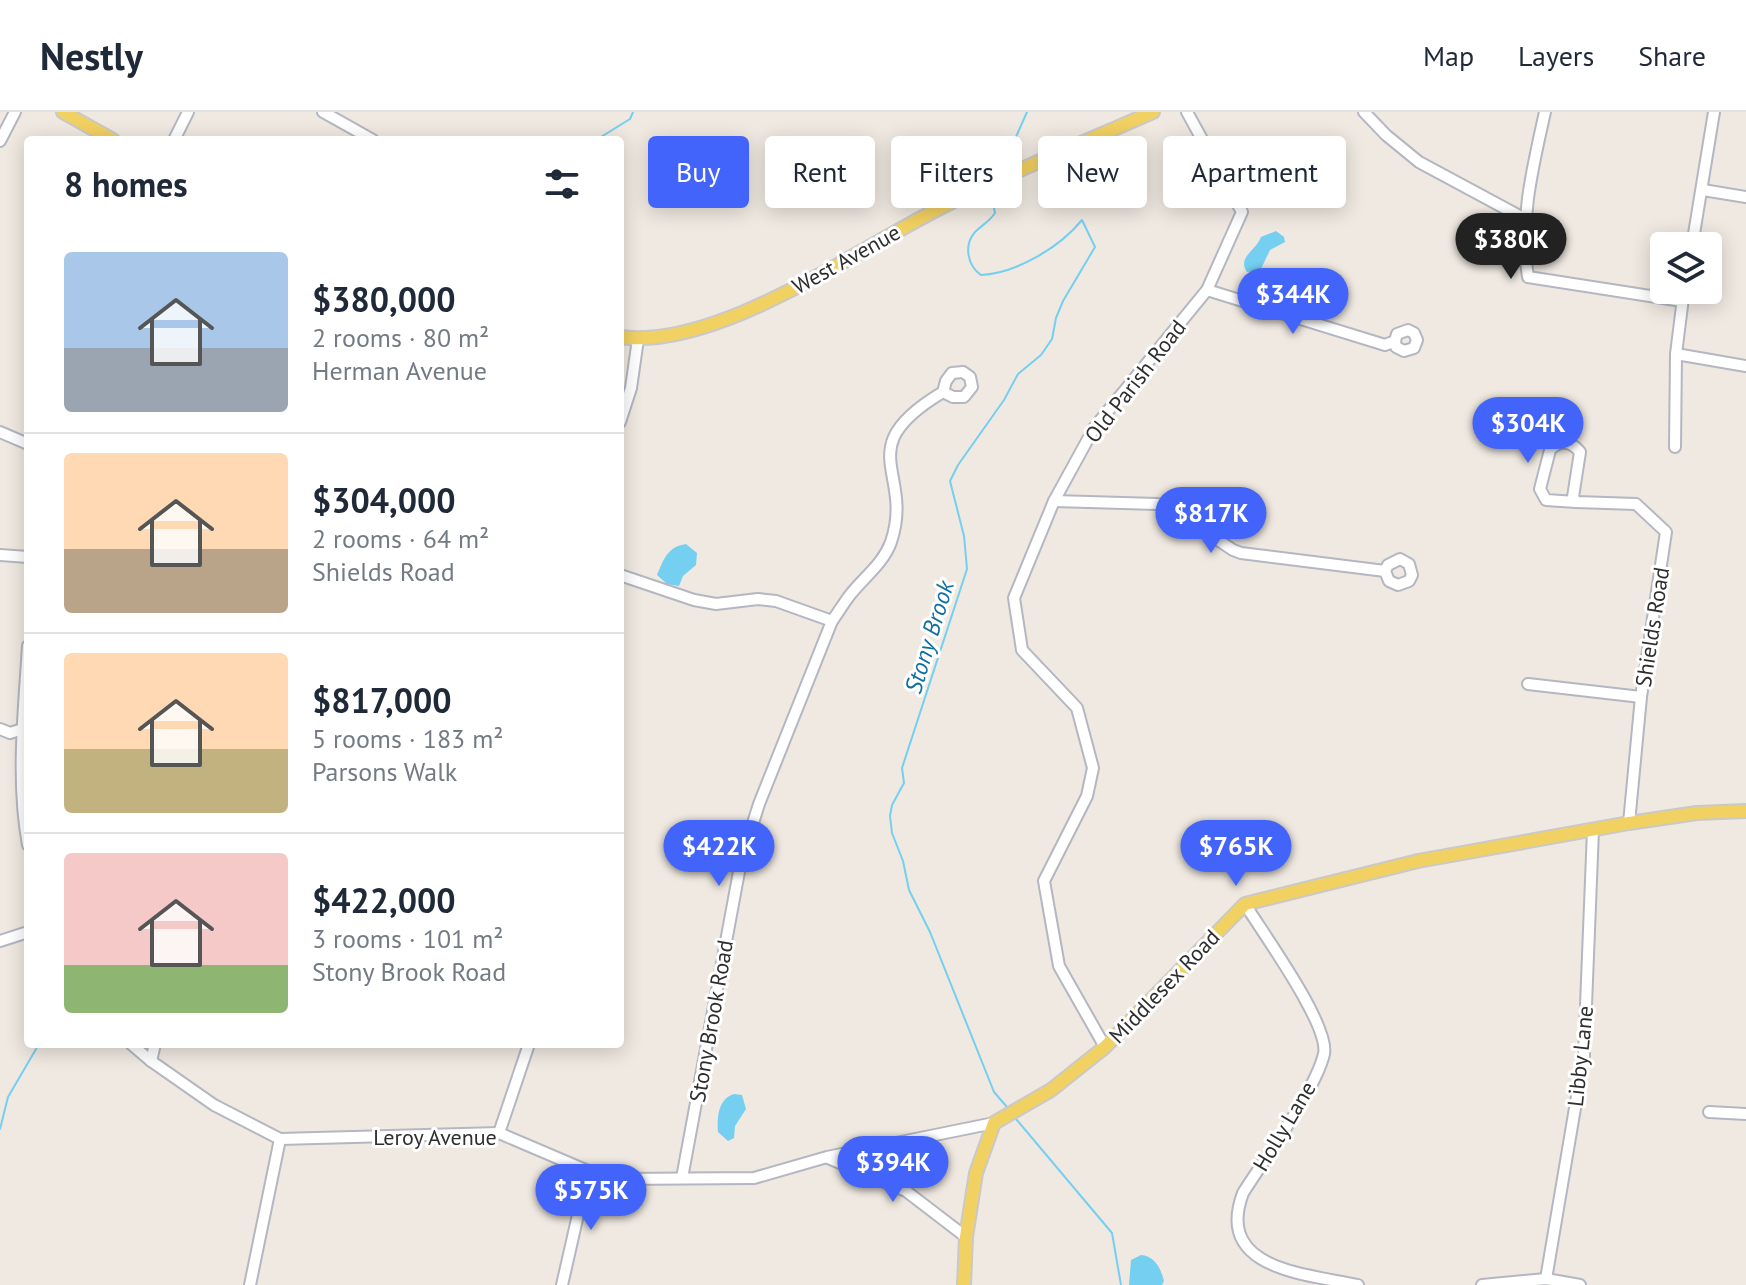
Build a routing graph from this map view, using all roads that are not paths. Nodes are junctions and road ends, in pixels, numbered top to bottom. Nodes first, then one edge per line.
1 (15, 112) edge
2 (63, 112) edge
3 (188, 112) edge
4 (323, 112) edge
5 (1153, 112) edge
6 (1187, 112) edge
7 (1364, 112) edge
8 (1545, 112) edge
9 (1714, 112) edge
10 (106, 136) edge
11 (176, 136) edge
12 (366, 136) edge
13 (0, 141) edge
14 (1703, 190) junction
15 (1746, 197) edge
16 (1525, 219) junction
17 (1695, 232) edge
18 (1207, 290) junction
19 (1650, 292) edge
20 (1682, 304) edge
21 (624, 337) edge
22 (638, 339) junction
23 (1395, 341) dead end
24 (1676, 354) junction
25 (1746, 366) edge
26 (943, 392) dead end
27 (624, 410) edge
28 (0, 432) edge
29 (24, 442) edge
30 (1675, 447) dead end
31 (1054, 501) junction
32 (1576, 502) junction
33 (0, 555) edge
34 (24, 557) edge
35 (1385, 571) dead end
36 (624, 576) edge
37 (832, 621) junction
38 (1528, 684) dead end
39 (1641, 697) junction
40 (24, 712) edge
41 (0, 729) edge
42 (23, 729) junction
43 (1746, 811) edge
44 (24, 823) edge
45 (1629, 823) junction
46 (1593, 830) junction
47 (1245, 904) junction
48 (24, 933) edge
49 (0, 941) edge
50 (1105, 1047) junction
51 (136, 1048) edge
52 (154, 1048) edge
53 (528, 1048) edge
54 (151, 1061) junction
55 (1709, 1112) dead end
56 (1746, 1114) edge
57 (994, 1123) junction
58 (499, 1133) junction
59 (280, 1139) junction
60 (827, 1157) junction
61 (588, 1171) junction
62 (682, 1178) junction
63 (966, 1237) junction
64 (1546, 1279) junction
65 (250, 1285) edge
66 (562, 1285) edge
67 (964, 1285) edge
68 (1358, 1285) edge
69 (1482, 1285) edge
70 (1580, 1285) edge

1 - 13 street
2 - 10 main road
3 - 11 street
4 - 12 street
5 - 22 main road, West Avenue
6 - 18 street, Old Parish Road
7 - 16 street
8 - 16 street
9 - 14 street
14 - 15 street
14 - 17 street
16 - 19 street
18 - 23 street
18 - 31 street, Old Parish Road
20 - 24 street
21 - 22 main road, West Avenue
22 - 27 street
24 - 25 street
24 - 30 street
26 - 37 street, Stony Brook Road
28 - 29 street
31 - 35 street
31 - 50 street, Old Parish Road
32 - 32 street, Shields Road
32 - 39 street, Shields Road
33 - 34 street
36 - 37 street
37 - 62 street, Stony Brook Road
38 - 39 street
39 - 45 street, Shields Road
40 - 42 street
41 - 42 street
42 - 44 street
43 - 45 main road
45 - 46 main road
46 - 47 main road
46 - 64 street, Libby Lane
47 - 50 main road, Middlesex Road
47 - 68 street, Holly Lane
48 - 49 street
50 - 57 main road, Middlesex Road
51 - 54 street, Leroy Avenue
52 - 54 street
53 - 58 street
54 - 59 street, Leroy Avenue
55 - 56 street
57 - 60 street, Leroy Avenue
57 - 63 main road
58 - 59 street, Leroy Avenue
58 - 61 street, Leroy Avenue
59 - 65 street
60 - 62 street, Leroy Avenue
60 - 63 street
61 - 62 street, Leroy Avenue
61 - 66 street
63 - 67 main road
64 - 69 street
64 - 70 street

